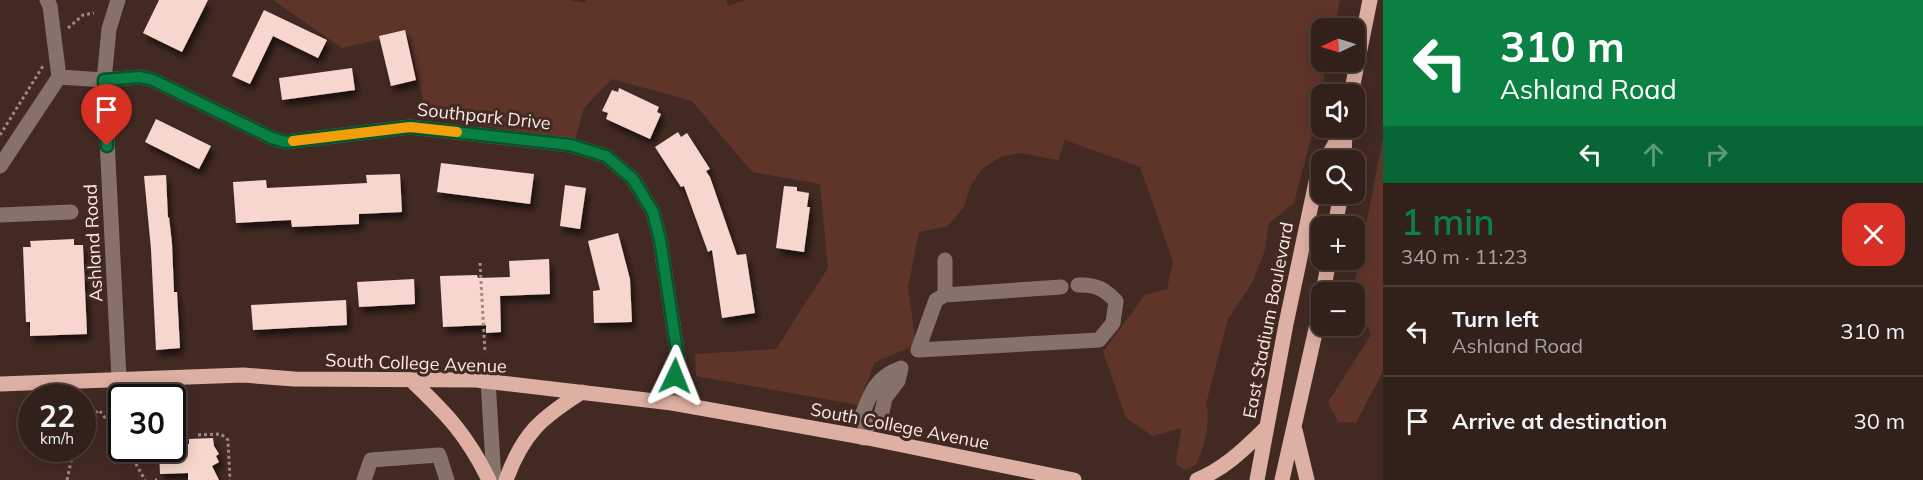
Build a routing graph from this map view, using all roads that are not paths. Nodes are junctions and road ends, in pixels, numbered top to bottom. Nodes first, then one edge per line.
1 (47, 0) edge
2 (118, 0) edge
3 (1370, 0) edge
4 (59, 77) junction
5 (104, 80) junction
6 (1353, 84) edge
7 (0, 166) edge
8 (1311, 204) edge
9 (71, 212) dead end
10 (0, 215) edge
11 (945, 260) dead end
12 (1078, 285) dead end
13 (1061, 287) dead end
14 (945, 295) junction
15 (1314, 336) edge
16 (918, 350) junction
17 (119, 378) junction
18 (411, 380) junction
19 (488, 381) junction
20 (0, 384) edge
21 (582, 392) junction
22 (672, 403) junction
23 (1294, 424) junction
24 (1267, 427) junction
25 (865, 432) junction
26 (364, 480) edge
27 (447, 480) edge
28 (489, 480) edge
29 (494, 480) edge
30 (506, 480) edge
31 (1074, 480) edge
32 (1197, 480) edge
33 (1257, 480) edge
34 (1282, 480) edge
35 (1307, 480) edge

1 - 4 street
2 - 5 street, Ashland Road
3 - 6 main road
4 - 5 street, Southpark Drive
4 - 7 street
5 - 17 street, Ashland Road
5 - 22 street, Southpark Drive
8 - 24 main road, East Stadium Boulevard
9 - 10 street
11 - 14 street
12 - 16 street
13 - 14 street
14 - 16 street
15 - 23 main road
16 - 25 street
17 - 18 main road, South College Avenue
17 - 20 main road, South College Avenue
18 - 19 main road, South College Avenue
18 - 28 main road
19 - 21 main road, South College Avenue
19 - 29 street
21 - 22 main road, South College Avenue
21 - 30 main road
22 - 25 main road, South College Avenue
23 - 34 main road
23 - 35 main road
24 - 32 main road
24 - 33 main road, East Stadium Boulevard
25 - 31 main road, South College Avenue
26 - 27 street

